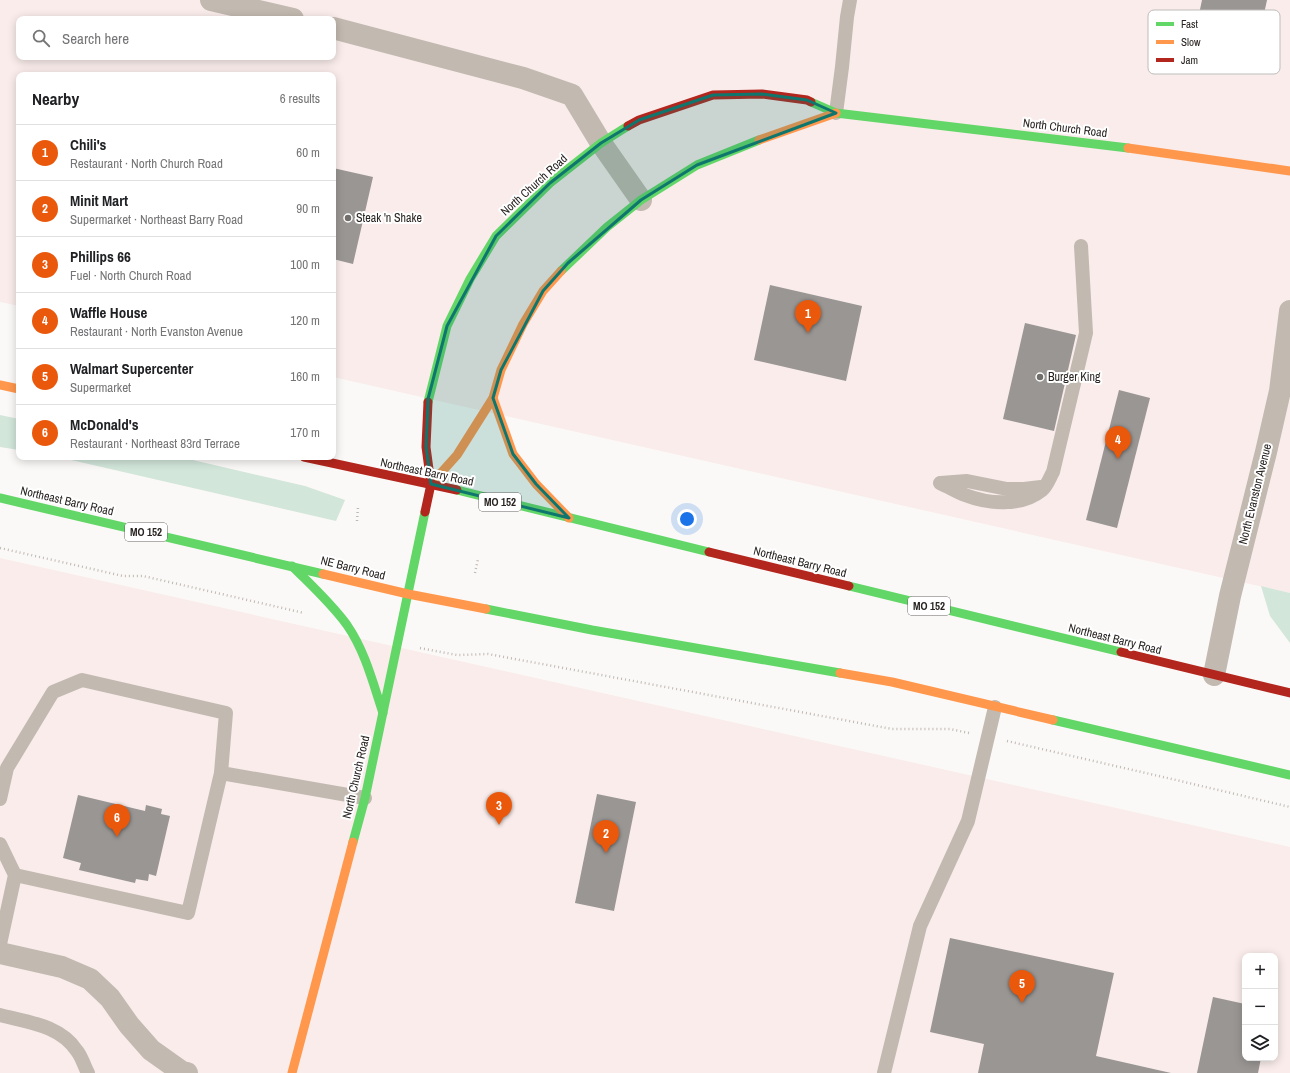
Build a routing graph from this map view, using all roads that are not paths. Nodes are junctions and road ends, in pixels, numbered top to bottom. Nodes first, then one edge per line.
1 (211, 0) edge
2 (850, 0) edge
3 (280, 16) edge
4 (336, 29) edge
5 (836, 113) junction
6 (601, 143) junction
7 (1290, 171) edge
8 (641, 200) junction
9 (1081, 246) dead end
10 (1290, 311) edge
11 (0, 385) edge
12 (16, 388) edge
13 (1285, 392) edge
14 (493, 398) junction
15 (317, 460) edge
16 (940, 483) dead end
17 (431, 484) junction
18 (0, 498) edge
19 (569, 518) junction
20 (292, 566) junction
21 (408, 594) junction
22 (1214, 675) junction
23 (1290, 693) edge
24 (995, 707) junction
25 (383, 713) junction
26 (221, 773) junction
27 (1290, 775) edge
28 (365, 798) junction
29 (0, 799) edge
30 (0, 844) edge
31 (15, 875) junction
32 (0, 944) edge
33 (0, 953) edge
34 (0, 1015) edge
35 (88, 1073) edge
36 (184, 1073) edge
37 (292, 1073) edge
38 (884, 1073) edge

1 - 3 street
2 - 5 lane
4 - 6 street
5 - 6 main road, North Church Road
5 - 7 main road, North Church Road
5 - 8 main road, North Church Road
6 - 8 street
6 - 17 main road, North Church Road
8 - 14 main road, North Church Road
9 - 16 lane
10 - 13 street, North Evanston Avenue
11 - 12 main road
13 - 22 street, North Evanston Avenue
14 - 17 main road, North Church Road
14 - 19 main road
15 - 17 main road, Northeast Barry Road / MO 152
17 - 19 main road, Northeast Barry Road / MO 152
17 - 21 main road, North Church Road
18 - 20 main road, Northeast Barry Road / MO 152
19 - 22 main road, Northeast Barry Road / MO 152
20 - 21 main road, NE Barry Road / MO 152
20 - 25 main road
21 - 24 main road, MO 152
21 - 25 main road, North Church Road
22 - 23 main road, Northeast Barry Road / MO 152
24 - 27 main road, MO 152
24 - 38 lane
25 - 28 main road, North Church Road
26 - 28 lane
26 - 29 lane
26 - 31 lane
28 - 37 main road, North Church Road
30 - 31 lane
31 - 32 lane
33 - 36 street
34 - 35 lane

